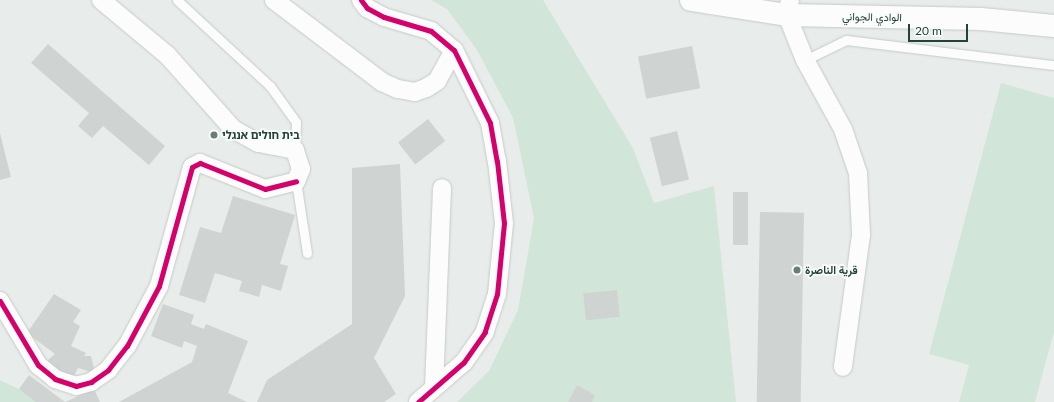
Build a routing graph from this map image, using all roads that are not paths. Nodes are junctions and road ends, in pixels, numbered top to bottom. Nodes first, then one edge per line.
1 (101, 0) edge
2 (177, 0) edge
3 (274, 0) edge
4 (361, 0) edge
5 (691, 0) edge
6 (788, 8) edge
7 (1054, 26) edge
8 (454, 50) junction
9 (806, 60) junction
10 (1054, 65) edge
11 (295, 150) junction
12 (296, 181) junction
13 (442, 188) dead end
14 (306, 253) dead end
15 (0, 301) edge
16 (843, 367) dead end
17 (434, 388) junction
18 (418, 402) edge

1 - 11 street
2 - 11 lane
3 - 8 street
4 - 8 street
5 - 6 street, الوادي الجواني
6 - 7 street, الوادي الجواني
6 - 9 street
8 - 17 street
9 - 10 lane
9 - 16 street
11 - 12 street
12 - 14 lane
12 - 15 street
13 - 17 street
17 - 18 street

